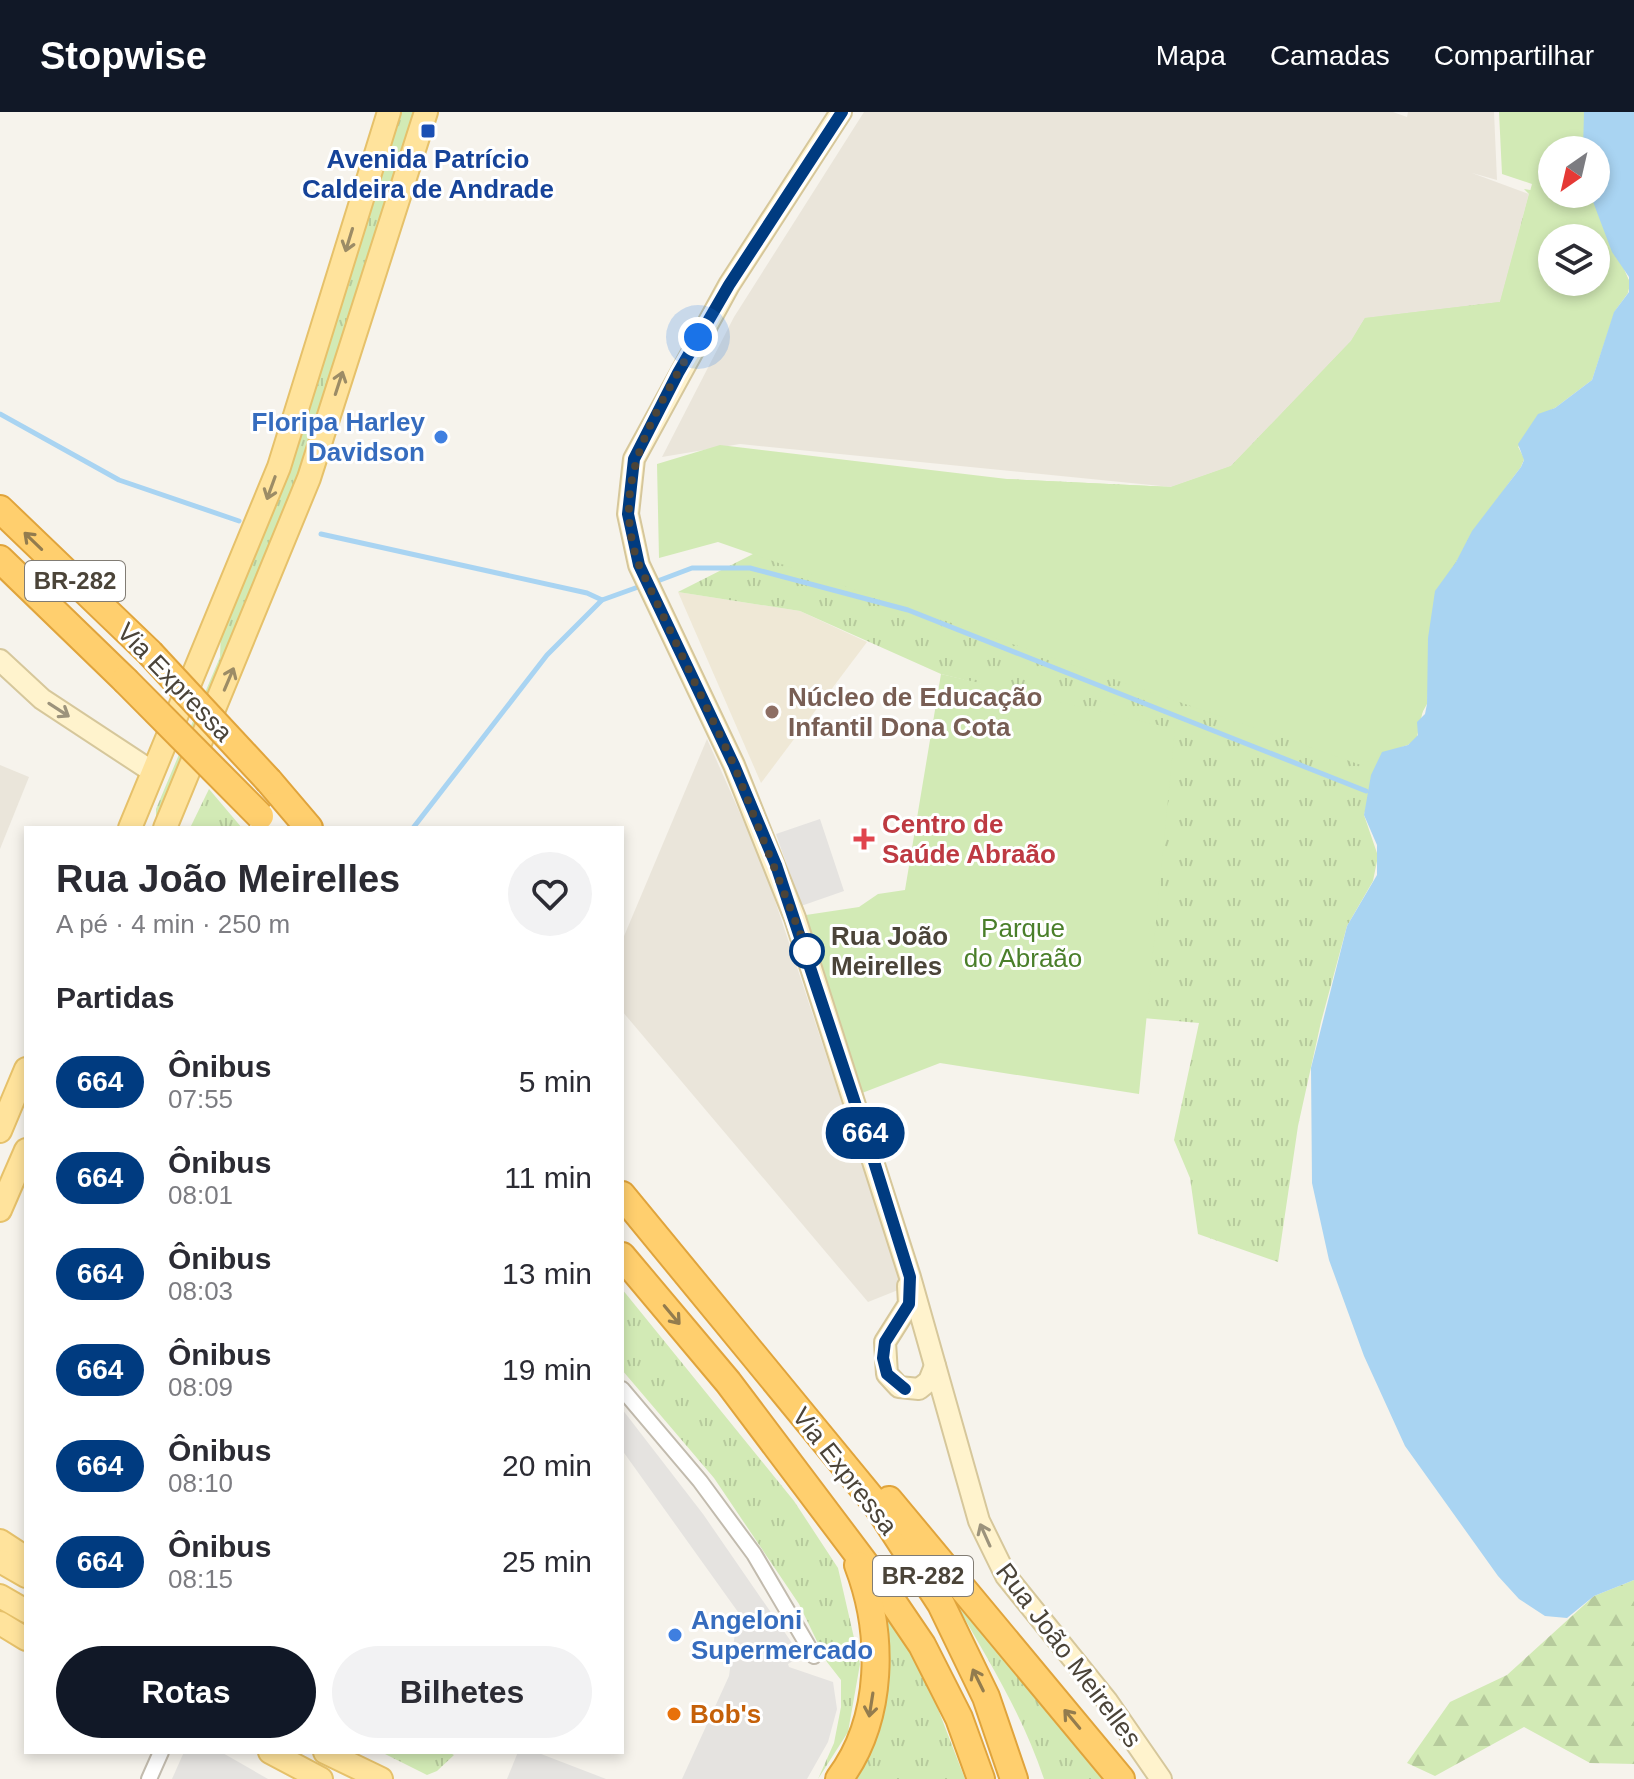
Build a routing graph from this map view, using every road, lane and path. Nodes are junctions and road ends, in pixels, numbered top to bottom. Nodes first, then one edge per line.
1 (389, 112) edge
2 (426, 112) edge
3 (841, 112) edge
4 (0, 509) edge
5 (0, 559) edge
6 (0, 660) edge
7 (153, 772) junction
8 (264, 822) edge
9 (139, 823) edge
10 (166, 826) edge
11 (307, 826) edge
12 (24, 1074) edge
13 (0, 1131) edge
14 (24, 1155) edge
15 (624, 1197) edge
16 (0, 1210) edge
17 (624, 1258) edge
18 (910, 1277) junction
19 (935, 1366) junction
20 (624, 1391) edge
21 (788, 1398) junction
22 (0, 1541) edge
23 (851, 1547) junction
24 (24, 1557) edge
25 (0, 1561) edge
26 (24, 1575) edge
27 (0, 1596) edge
28 (24, 1610) edge
29 (0, 1623) edge
30 (24, 1638) edge
31 (814, 1656) dead end
32 (160, 1754) edge
33 (274, 1754) edge
34 (329, 1754) edge
35 (149, 1779) edge
36 (321, 1779) edge
37 (381, 1779) edge
38 (839, 1779) edge
39 (981, 1779) edge
40 (1014, 1779) edge
41 (1121, 1779) edge
42 (1161, 1779) edge

1 -> 7 main road
10 -> 2 main road
3 - 18 main road, Rua João Meirelles
11 -> 4 highway, Via Expressa / BR-282, bridge
5 - 8 highway, Via Expressa / BR-282, bridge
6 -> 7 main road
7 - 9 main road
12 - 13 main road
14 - 16 main road
15 - 21 highway, Via Expressa / BR-282
17 -> 23 highway, Via Expressa / BR-282
18 - 19 main road, Rua João Meirelles
18 - 19 main road
42 -> 19 main road, Rua João Meirelles
20 - 31 street
40 -> 21 highway, Via Expressa / BR-282
41 -> 21 highway
22 - 24 main road
23 -> 38 highway
23 - 39 highway, Via Expressa / BR-282
25 - 26 main road
27 - 28 main road
29 - 30 main road
32 - 35 street
33 - 36 main road
34 - 37 main road

